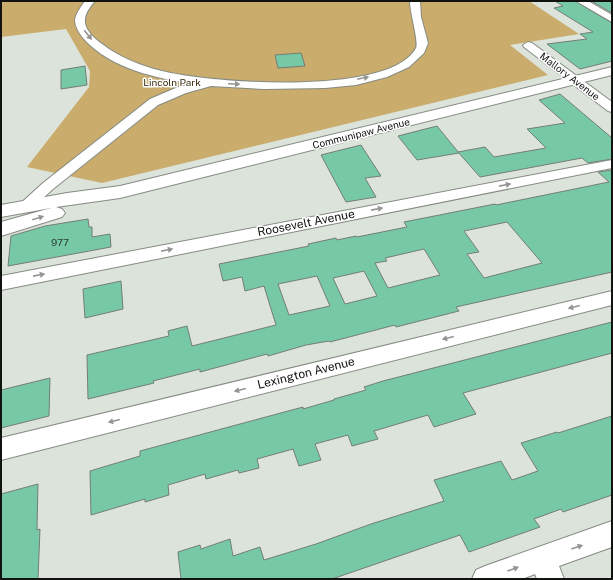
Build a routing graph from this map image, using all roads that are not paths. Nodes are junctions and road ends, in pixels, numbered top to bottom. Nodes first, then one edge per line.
1 (90, 1) edge
2 (415, 1) edge
3 (581, 1) edge
4 (612, 19) edge
5 (528, 45) dead end
6 (612, 71) edge
7 (154, 73) junction
8 (574, 80) junction
9 (214, 83) junction
10 (154, 102) junction
11 (612, 108) edge
12 (612, 164) edge
13 (109, 194) junction
14 (26, 206) junction
15 (1, 211) edge
16 (1, 229) edge
17 (1, 282) edge
18 (612, 298) edge
19 (1, 449) edge
20 (612, 534) edge
21 (546, 569) edge
22 (485, 579) edge

1 -> 7 street
9 -> 2 street
3 - 4 street
5 - 8 street, Mallory Avenue
6 - 8 main road, Communipaw Avenue
7 - 9 street
7 - 10 street
8 - 11 street, Mallory Avenue
8 - 13 main road, Communipaw Avenue
9 - 10 street
10 - 14 street
17 -> 12 street, Roosevelt Avenue
13 - 14 main road, Communipaw Avenue
16 -> 13 main road, Communipaw Avenue
14 - 15 main road, Communipaw Avenue
18 -> 19 street, Lexington Avenue
21 -> 20 street
22 -> 21 street

